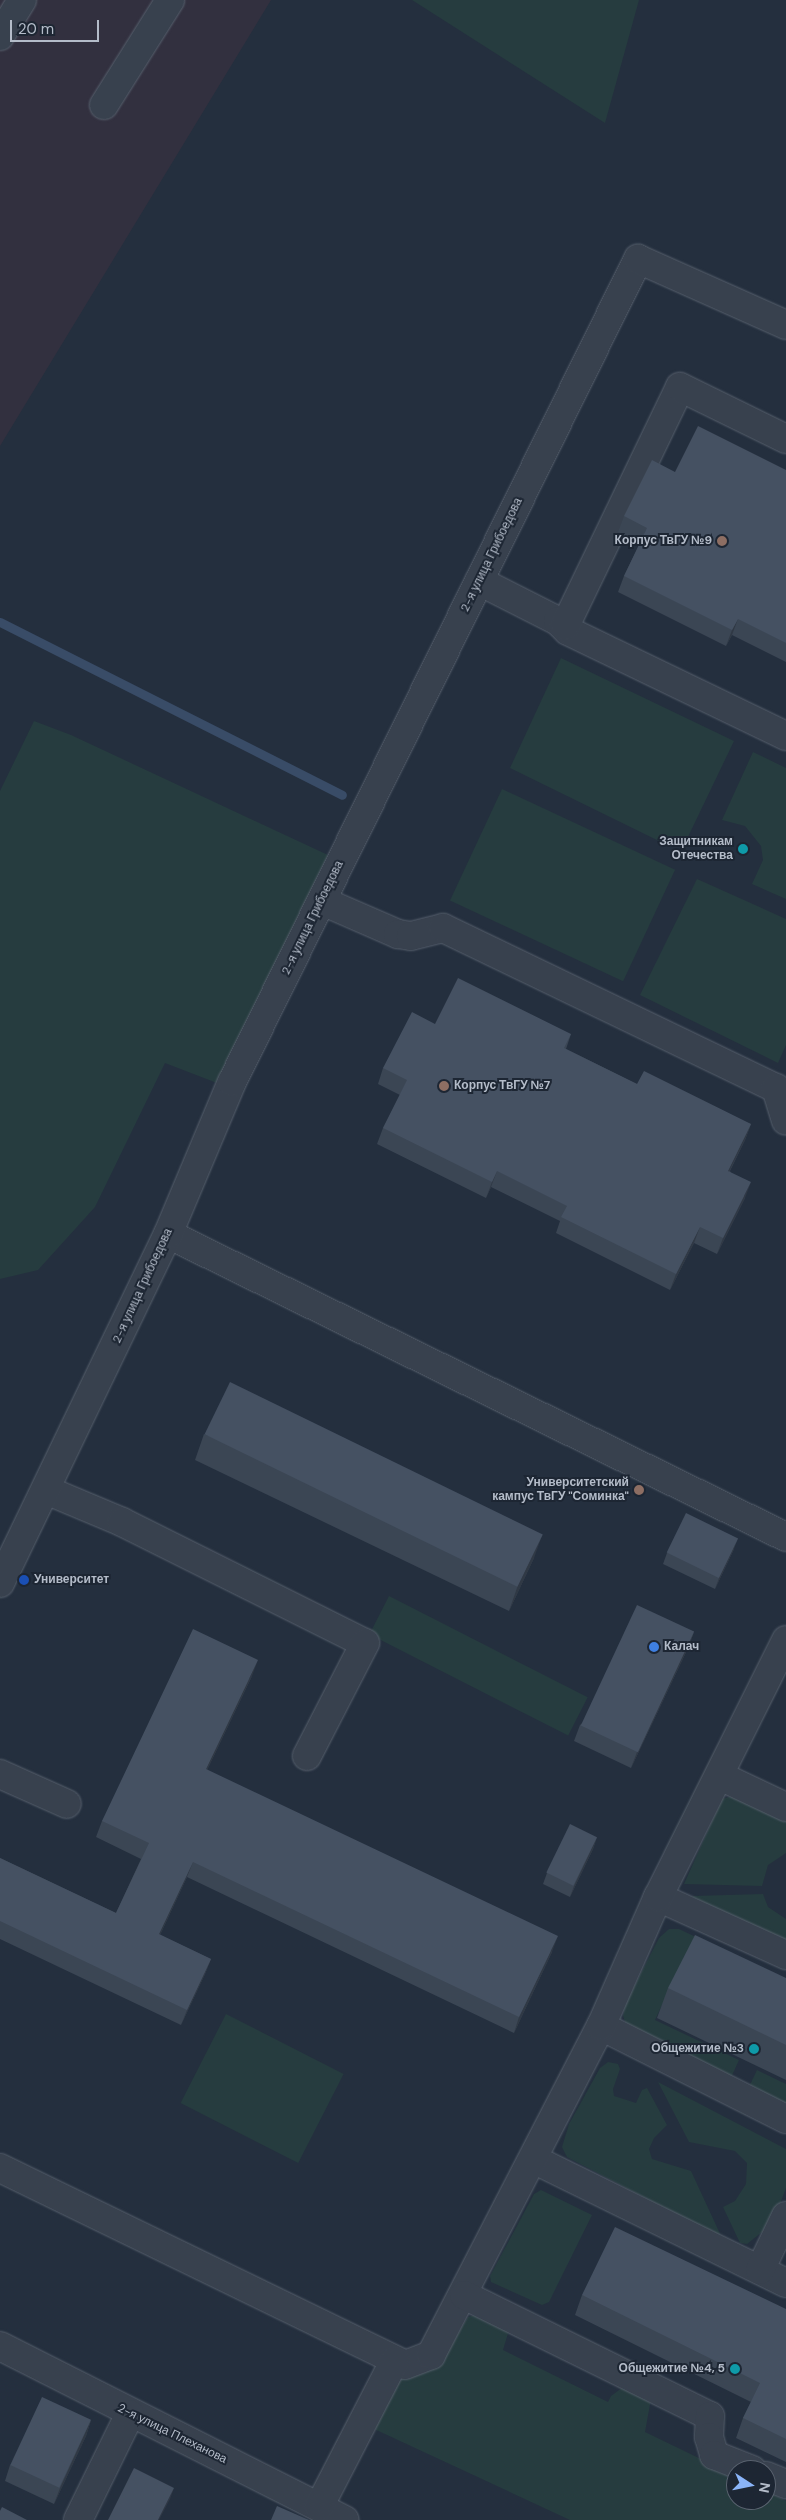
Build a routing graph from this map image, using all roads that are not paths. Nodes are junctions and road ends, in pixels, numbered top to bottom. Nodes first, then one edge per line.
1 (22, 0) edge
2 (170, 0) edge
3 (0, 36) edge
4 (104, 105) dead end
5 (786, 325) edge
6 (786, 439) edge
7 (479, 581) junction
8 (565, 626) junction
9 (786, 736) edge
10 (322, 901) junction
11 (786, 1121) edge
12 (168, 1234) junction
13 (46, 1490) junction
14 (786, 1537) edge
15 (0, 1583) edge
16 (785, 1647) edge
17 (307, 1756) dead end
18 (0, 1774) edge
19 (720, 1776) junction
20 (67, 1804) dead end
21 (786, 1807) edge
22 (658, 1897) junction
23 (786, 1955) edge
24 (601, 2026) junction
25 (786, 2119) edge
26 (533, 2159) junction
27 (0, 2168) edge
28 (786, 2216) edge
29 (760, 2270) junction
30 (786, 2283) edge
31 (464, 2295) junction
32 (0, 2346) edge
33 (395, 2360) junction
34 (130, 2414) junction
35 (727, 2460) edge
36 (319, 2507) junction
37 (78, 2520) edge
38 (345, 2520) edge

1 - 3 street
2 - 4 street
5 - 7 street, 2-я улица Грибоедова
6 - 8 street
7 - 8 street
7 - 10 street, 2-я улица Грибоедова
8 - 9 street
10 - 11 street
10 - 12 street, 2-я улица Грибоедова
12 - 13 street, 2-я улица Грибоедова
12 - 14 street
13 - 15 street, 2-я улица Грибоедова
13 - 17 street
16 - 19 street
18 - 20 street
19 - 21 street
19 - 22 street
22 - 23 street
22 - 24 street
24 - 25 street
24 - 26 street
26 - 29 street
26 - 31 street
27 - 33 street
28 - 29 street
29 - 30 street
31 - 33 street
31 - 35 street
32 - 34 street, 2-я улица Плеханова
33 - 36 street
34 - 36 street, 2-я улица Плеханова
34 - 37 street
36 - 38 street, 2-я улица Плеханова

